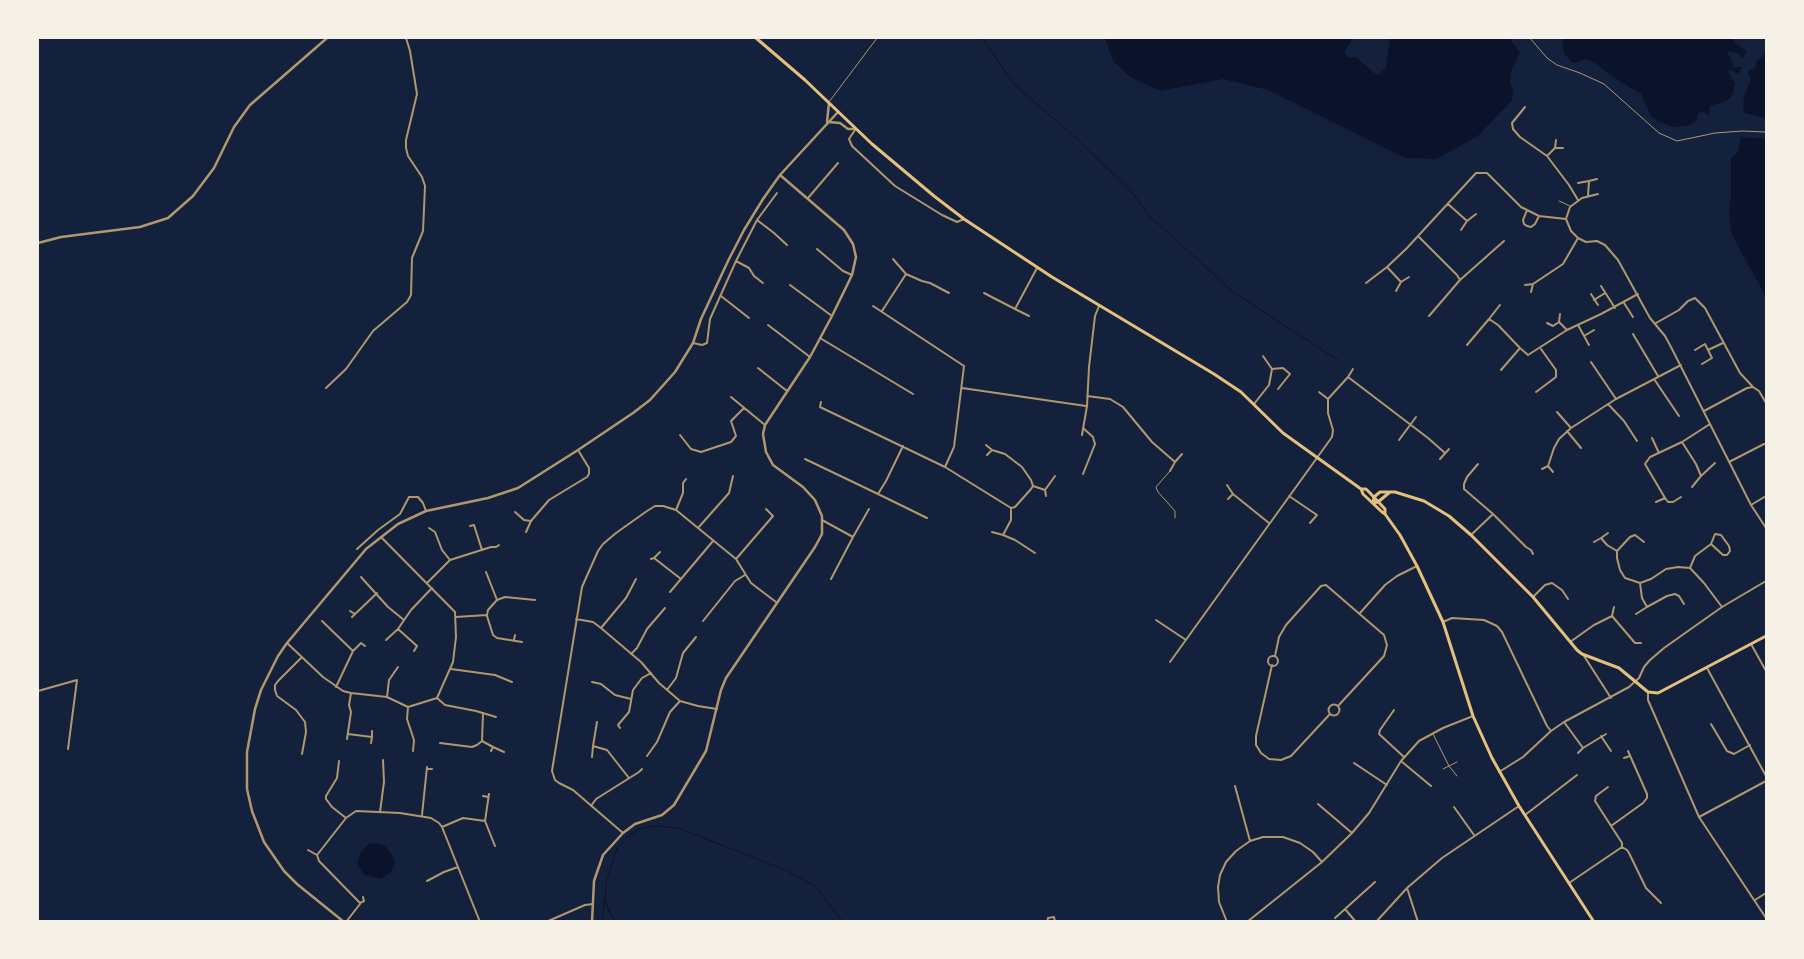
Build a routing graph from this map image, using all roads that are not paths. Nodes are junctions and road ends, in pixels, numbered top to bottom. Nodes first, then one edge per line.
1 (327, 38) edge
2 (406, 38) edge
3 (756, 38) edge
4 (877, 38) edge
5 (1530, 38) edge
6 (829, 103) junction
7 (1526, 107) dead end
8 (838, 112) junction
9 (828, 123) junction
10 (855, 129) junction
11 (1766, 132) edge
12 (1556, 140) dead end
13 (1555, 148) junction
14 (1563, 148) dead end
15 (1547, 156) junction
16 (838, 162) dead end
17 (780, 175) junction
18 (1598, 179) dead end
19 (1589, 181) junction
20 (1578, 183) dead end
21 (777, 193) dead end
22 (1598, 194) dead end
23 (1588, 196) junction
24 (808, 198) junction
25 (1578, 200) junction
26 (1559, 201) dead end
27 (1448, 204) junction
28 (1570, 207) junction
29 (1526, 210) junction
30 (1476, 214) dead end
31 (1539, 216) junction
32 (964, 219) junction
33 (1566, 219) junction
34 (757, 220) junction
35 (1467, 221) junction
36 (1461, 230) dead end
37 (1418, 236) junction
38 (1578, 238) junction
39 (1504, 241) dead end
40 (38, 243) edge
41 (787, 245) dead end
42 (817, 249) dead end
43 (893, 259) dead end
44 (736, 261) junction
45 (1387, 267) junction
46 (1037, 268) junction
47 (906, 274) junction
48 (852, 275) junction
49 (1409, 277) dead end
50 (1460, 280) junction
51 (1401, 282) junction
52 (763, 283) dead end
53 (1366, 283) dead end
54 (1533, 284) junction
55 (790, 285) dead end
56 (1526, 285) dead end
57 (1601, 286) dead end
58 (1396, 291) dead end
59 (1531, 292) dead end
60 (949, 293) dead end
61 (1605, 293) junction
62 (984, 294) dead end
63 (1591, 294) dead end
64 (1638, 294) junction
65 (721, 296) junction
66 (1594, 300) junction
67 (1624, 302) junction
68 (1500, 305) dead end
69 (1598, 305) dead end
70 (873, 306) dead end
71 (1099, 306) junction
72 (1614, 308) junction
73 (1015, 309) junction
74 (882, 311) junction
75 (1560, 314) dead end
76 (832, 316) junction
77 (1029, 316) dead end
78 (1429, 316) dead end
79 (1633, 317) dead end
80 (749, 318) dead end
81 (1489, 319) junction
82 (1559, 322) junction
83 (1548, 323) dead end
84 (1655, 323) junction
85 (768, 325) dead end
86 (1578, 325) junction
87 (1567, 330) junction
88 (1594, 330) dead end
89 (1633, 334) dead end
90 (1584, 336) junction
91 (820, 338) junction
92 (693, 343) junction
93 (1589, 344) dead end
94 (1723, 344) junction
95 (1467, 345) dead end
96 (1520, 348) junction
97 (1541, 348) junction
98 (1695, 350) dead end
99 (1708, 350) junction
100 (1263, 356) dead end
101 (810, 357) junction
102 (1591, 362) dead end
103 (1702, 364) dead end
104 (1681, 365) junction
105 (758, 368) dead end
106 (1272, 369) junction
107 (1353, 369) dead end
108 (1501, 370) dead end
109 (1658, 376) junction
110 (1348, 377) junction
111 (1654, 379) junction
112 (910, 384) dead end
113 (1752, 387) junction
114 (326, 388) dead end
115 (962, 388) junction
116 (1278, 389) dead end
117 (907, 390) junction
118 (787, 391) junction
119 (1319, 392) dead end
120 (1536, 392) dead end
121 (914, 394) dead end
122 (1088, 396) junction
123 (731, 397) dead end
124 (1328, 399) junction
125 (1616, 399) junction
126 (821, 402) dead end
127 (1766, 402) edge
128 (1254, 404) junction
129 (1608, 404) junction
130 (1087, 406) junction
131 (820, 407) junction
132 (744, 408) junction
133 (817, 410) dead end
134 (1704, 411) junction
135 (1557, 412) dead end
136 (1679, 416) dead end
137 (1416, 417) dead end
138 (1710, 424) junction
139 (765, 425) junction
140 (1411, 425) junction
141 (1083, 428) junction
142 (1570, 428) junction
143 (1567, 431) junction
144 (680, 435) dead end
145 (1082, 435) dead end
146 (1652, 438) dead end
147 (1399, 440) dead end
148 (1637, 441) dead end
149 (1682, 442) junction
150 (1766, 444) edge
151 (986, 445) dead end
152 (903, 446) junction
153 (1581, 448) dead end
154 (1449, 449) dead end
155 (578, 450) junction
156 (992, 450) junction
157 (1444, 453) junction
158 (1659, 453) junction
159 (1182, 454) dead end
160 (987, 455) dead end
161 (1316, 458) junction
162 (805, 459) dead end
163 (1440, 459) dead end
164 (1175, 462) junction
165 (1729, 462) junction
166 (1715, 463) dead end
167 (830, 464) dead end
168 (1478, 464) dead end
169 (1548, 466) junction
170 (945, 467) junction
171 (829, 469) junction
172 (1542, 469) dead end
173 (1170, 471) joint
174 (1553, 472) dead end
175 (1083, 474) dead end
176 (733, 476) dead end
177 (1055, 476) dead end
178 (1702, 476) junction
179 (686, 479) dead end
180 (1227, 485) dead end
181 (1033, 486) junction
182 (1692, 487) dead end
183 (1361, 489) junction
184 (1045, 490) junction
185 (1390, 492) junction
186 (878, 494) junction
187 (1233, 494) junction
188 (1046, 496) dead end
189 (1289, 496) junction
190 (1766, 496) edge
191 (1374, 497) junction
192 (1681, 497) dead end
193 (1664, 498) junction
194 (1228, 499) dead end
195 (1378, 502) junction
196 (1656, 502) dead end
197 (1373, 503) junction
198 (1751, 505) junction
199 (1011, 508) junction
200 (766, 509) dead end
201 (869, 509) dead end
202 (676, 510) junction
203 (426, 511) junction
204 (515, 512) dead end
205 (1386, 514) junction
206 (1493, 514) junction
207 (773, 516) junction
208 (776, 518) dead end
209 (927, 518) dead end
210 (1175, 518) dead end
211 (822, 520) junction
212 (531, 521) junction
213 (1270, 523) junction
214 (1310, 524) dead end
215 (473, 525) dead end
216 (429, 528) dead end
217 (698, 528) junction
218 (1766, 528) edge
219 (526, 532) dead end
220 (992, 532) dead end
221 (1608, 533) dead end
222 (1003, 535) junction
223 (1472, 535) junction
224 (381, 536) junction
225 (853, 537) junction
226 (1602, 538) junction
227 (714, 541) junction
228 (1594, 542) dead end
229 (1644, 542) dead end
230 (499, 544) dead end
231 (1711, 544) junction
232 (357, 549) dead end
233 (482, 550) junction
234 (1617, 551) junction
235 (660, 552) dead end
236 (1035, 553) dead end
237 (1533, 554) dead end
238 (736, 559) junction
239 (450, 560) junction
240 (1417, 566) junction
241 (1690, 568) junction
242 (486, 572) dead end
243 (745, 575) junction
244 (493, 576) dead end
245 (361, 577) dead end
246 (488, 577) junction
247 (636, 579) dead end
248 (681, 579) junction
249 (831, 579) dead end
250 (1766, 581) edge
251 (427, 583) junction
252 (1640, 583) junction
253 (432, 588) junction
254 (670, 592) dead end
255 (377, 594) junction
256 (531, 596) dead end
257 (1533, 597) junction
258 (1568, 599) dead end
259 (497, 600) junction
260 (530, 600) junction
261 (534, 600) dead end
262 (776, 602) junction
263 (1684, 604) dead end
264 (1614, 607) dead end
265 (1648, 607) junction
266 (1722, 607) junction
267 (665, 608) dead end
268 (350, 611) dead end
269 (1360, 613) junction
270 (355, 614) junction
271 (1636, 614) dead end
272 (487, 615) junction
273 (1612, 616) junction
274 (352, 617) dead end
275 (455, 617) junction
276 (576, 619) junction
277 (404, 620) junction
278 (1156, 620) dead end
279 (703, 621) dead end
280 (322, 622) dead end
281 (1443, 622) junction
282 (601, 628) junction
283 (398, 629) junction
284 (515, 635) dead end
285 (1766, 636) edge
286 (696, 637) dead end
287 (364, 640) dead end
288 (386, 640) dead end
289 (514, 640) junction
290 (1186, 640) junction
291 (522, 642) dead end
292 (1570, 642) junction
293 (1641, 642) dead end
294 (287, 643) junction
295 (361, 643) junction
296 (1635, 643) junction
297 (1751, 644) junction
298 (365, 646) dead end
299 (1636, 647) dead end
300 (353, 651) junction
301 (414, 651) dead end
302 (631, 654) junction
303 (1582, 654) junction
304 (1275, 656) junction
305 (302, 657) junction
306 (1170, 662) dead end
307 (1272, 666) junction
308 (1706, 667) junction
309 (398, 668) dead end
310 (451, 670) junction
311 (394, 671) junction
312 (1766, 671) edge
313 (651, 673) junction
314 (398, 674) dead end
315 (1635, 681) junction
316 (512, 682) dead end
317 (592, 682) dead end
318 (336, 687) junction
319 (667, 690) junction
320 (38, 691) edge
321 (1648, 692) junction
322 (351, 693) junction
323 (387, 697) junction
324 (437, 698) junction
325 (1611, 698) junction
326 (631, 699) junction
327 (680, 701) junction
328 (1338, 706) junction
329 (408, 707) junction
330 (717, 709) junction
331 (1394, 710) dead end
332 (483, 714) junction
333 (1330, 714) junction
334 (1473, 716) junction
335 (496, 717) dead end
336 (597, 722) dead end
337 (1564, 722) junction
338 (614, 723) dead end
339 (1711, 724) dead end
340 (618, 725) junction
341 (620, 728) dead end
342 (372, 731) dead end
343 (1551, 731) junction
344 (1433, 733) junction
345 (348, 734) junction
346 (1606, 734) dead end
347 (1601, 736) junction
348 (372, 737) junction
349 (347, 739) dead end
350 (482, 742) junction
351 (371, 743) dead end
352 (440, 743) dead end
353 (1750, 745) junction
354 (593, 746) junction
355 (493, 747) junction
356 (1583, 748) junction
357 (303, 749) junction
358 (68, 750) dead end
359 (308, 750) dead end
360 (413, 751) dead end
361 (491, 751) dead end
362 (1611, 751) dead end
363 (1628, 751) dead end
364 (504, 752) dead end
365 (1578, 753) dead end
366 (302, 754) dead end
367 (647, 756) dead end
368 (1630, 756) junction
369 (592, 757) dead end
370 (1404, 757) junction
371 (1624, 758) dead end
372 (383, 760) dead end
373 (339, 761) dead end
374 (1401, 761) junction
375 (1457, 762) dead end
376 (1354, 763) dead end
377 (342, 766) dead end
378 (383, 766) junction
379 (387, 766) dead end
380 (1449, 766) junction
381 (338, 767) junction
382 (642, 769) dead end
383 (1443, 769) dead end
384 (432, 770) dead end
385 (1499, 772) junction
386 (1577, 775) dead end
387 (1457, 776) dead end
388 (1766, 776) edge
389 (629, 778) junction
390 (1766, 781) edge
391 (1387, 785) junction
392 (1235, 786) dead end
393 (1431, 786) dead end
394 (1608, 787) dead end
395 (489, 794) dead end
396 (483, 796) dead end
397 (488, 798) junction
398 (1318, 804) dead end
399 (590, 806) junction
400 (1519, 806) junction
401 (1454, 807) dead end
402 (380, 812) junction
403 (422, 815) junction
404 (1524, 815) junction
405 (1699, 817) junction
406 (346, 818) junction
407 (484, 821) junction
408 (1610, 826) junction
409 (442, 827) junction
410 (623, 832) junction
411 (1352, 833) junction
412 (1474, 835) junction
413 (1250, 841) junction
414 (495, 846) dead end
415 (1622, 847) junction
416 (308, 850) dead end
417 (317, 855) junction
418 (1322, 862) junction
419 (458, 867) junction
420 (427, 881) dead end
421 (1375, 882) dead end
422 (1569, 883) junction
423 (1407, 888) junction
424 (1766, 893) edge
425 (363, 897) dead end
426 (370, 899) dead end
427 (1656, 900) junction
428 (1754, 900) junction
429 (364, 901) junction
430 (360, 903) junction
431 (1661, 903) dead end
432 (593, 904) junction
433 (1653, 904) dead end
434 (1345, 909) junction
435 (1336, 918) dead end
436 (1766, 918) edge
437 (345, 922) edge
438 (480, 922) edge
439 (546, 922) edge
440 (592, 922) edge
441 (1047, 922) edge
442 (1055, 922) edge
443 (1227, 922) edge
444 (1247, 922) edge
445 (1356, 922) edge
446 (1376, 922) edge
447 (1418, 922) edge
448 (1594, 922) edge

1 - 40 street
2 - 114 street
3 - 6 main road
4 - 6 lane
5 - 11 lane
6 - 8 main road
6 - 9 street
7 - 15 street
8 - 9 street
8 - 10 main road
9 - 10 street
9 - 17 street
10 - 32 main road
10 - 32 street
12 - 13 street
13 - 14 street
13 - 15 street
15 - 25 street
16 - 24 street
17 - 24 street
17 - 92 street
18 - 19 street
19 - 20 street
19 - 23 street
21 - 34 street
22 - 23 street
23 - 25 street
24 - 48 street
25 - 28 street
26 - 28 lane
27 - 29 street
27 - 35 street
27 - 37 street
28 - 33 street
29 - 31 street
29 - 31 street
30 - 35 street
31 - 33 street
32 - 46 main road
33 - 38 street
34 - 41 street
34 - 44 street
35 - 36 street
37 - 45 street
37 - 50 street
38 - 54 street
38 - 64 street
39 - 50 street
42 - 48 street
43 - 47 street
44 - 52 street
44 - 65 street
45 - 51 street
45 - 53 street
46 - 71 main road
46 - 73 street
47 - 60 street
47 - 74 street
48 - 76 street
49 - 51 street
50 - 78 street
51 - 58 street
54 - 56 street
54 - 59 street
55 - 76 street
57 - 61 street
61 - 66 street
61 - 72 street
62 - 73 street
63 - 66 street
64 - 67 street
64 - 84 street
65 - 80 street
65 - 92 street
66 - 69 street
67 - 72 street
67 - 79 street
68 - 81 street
70 - 74 street
71 - 122 street
71 - 128 main road
72 - 86 street
73 - 77 street
74 - 115 street
75 - 82 street
76 - 91 street
81 - 95 street
81 - 96 street
82 - 83 street
82 - 87 street
84 - 94 street
84 - 104 street
85 - 101 street
86 - 87 street
86 - 90 street
87 - 97 street
88 - 90 street
89 - 109 street
90 - 93 street
91 - 101 street
91 - 117 street
92 - 155 street
94 - 99 street
94 - 113 street
96 - 97 street
96 - 108 street
97 - 120 street
98 - 99 street
99 - 103 street
100 - 106 street
101 - 118 street
102 - 125 street
104 - 109 street
104 - 134 street
105 - 118 street
106 - 116 street
106 - 128 street
107 - 110 street
109 - 111 street
110 - 124 street
110 - 140 street
111 - 125 street
111 - 136 street
112 - 117 street
113 - 127 street
113 - 134 street
115 - 130 street
115 - 170 street
117 - 121 street
118 - 139 street
119 - 124 street
122 - 130 street
122 - 164 street
123 - 132 street
124 - 161 street
125 - 129 street
126 - 131 street
128 - 161 main road
129 - 142 street
129 - 148 street
130 - 141 street
131 - 133 street
131 - 152 street
132 - 139 street
132 - 144 street
134 - 138 street
135 - 142 street
137 - 140 street
138 - 149 street
138 - 165 street
139 - 211 street
140 - 147 street
140 - 157 street
141 - 145 street
141 - 175 street
142 - 143 street
143 - 153 street
143 - 169 street
146 - 158 street
149 - 158 street
149 - 178 street
150 - 165 street
151 - 156 street
152 - 170 street
152 - 186 street
154 - 157 street
155 - 203 street
155 - 212 street
156 - 160 street
156 - 181 street
157 - 163 street
158 - 193 street
159 - 164 street
161 - 183 main road
161 - 189 street
162 - 171 street
164 - 173 street
165 - 198 street
166 - 178 street
167 - 171 street
168 - 206 street
169 - 172 street
169 - 174 street
170 - 199 street
171 - 186 street
173 - 210 lane
176 - 217 street
177 - 184 street
178 - 182 street
179 - 202 street
180 - 187 street
181 - 184 street
181 - 199 street
183 - 191 main road
183 - 197 main road
184 - 188 street
185 - 191 main road
185 - 195 main road
185 - 223 main road
186 - 209 street
187 - 194 street
187 - 213 street
189 - 213 street
189 - 214 street
190 - 198 street
191 - 195 main road
191 - 197 main road
192 - 193 street
193 - 196 street
195 - 197 main road
195 - 205 main road
197 - 205 main road
198 - 218 street
199 - 222 street
200 - 207 street
201 - 225 street
202 - 217 street
202 - 276 street
203 - 224 street
203 - 232 street
204 - 212 street
205 - 240 main road
206 - 223 street
206 - 237 street
207 - 208 street
207 - 238 street
211 - 225 street
211 - 262 street
212 - 219 street
213 - 290 street
215 - 233 street
216 - 239 street
217 - 227 street
220 - 222 street
221 - 226 street
222 - 236 street
223 - 257 main road
224 - 251 street
224 - 294 street
225 - 249 street
226 - 228 street
226 - 234 street
227 - 238 street
227 - 248 street
229 - 234 street
230 - 233 street
231 - 231 street
231 - 241 street
233 - 239 street
234 - 252 street
235 - 248 street
238 - 243 street
239 - 251 street
240 - 269 street
240 - 281 main road
241 - 252 street
241 - 266 street
242 - 246 street
243 - 262 street
243 - 279 street
244 - 246 street
245 - 255 street
246 - 259 street
247 - 282 street
248 - 254 street
250 - 266 street
251 - 253 street
252 - 265 street
253 - 275 street
253 - 277 street
255 - 270 street
255 - 277 street
256 - 260 street
257 - 258 street
257 - 292 main road
259 - 260 street
259 - 272 street
260 - 261 street
262 - 330 street
263 - 265 street
264 - 273 street
265 - 271 street
266 - 315 street
267 - 302 street
268 - 270 street
269 - 304 street
269 - 328 street
270 - 274 street
272 - 275 street
272 - 289 street
273 - 292 street
273 - 296 street
275 - 310 street
276 - 282 street
276 - 399 street
277 - 283 street
278 - 290 street
280 - 300 street
281 - 334 main road
281 - 343 street
282 - 302 street
283 - 288 street
283 - 301 street
284 - 289 street
285 - 297 main road
286 - 319 street
287 - 295 street
289 - 291 street
290 - 306 street
292 - 303 main road
293 - 296 street
294 - 305 street
294 - 437 street
295 - 298 street
295 - 300 street
296 - 299 street
297 - 308 main road
297 - 312 street
300 - 318 street
302 - 313 street
303 - 315 main road
303 - 325 street
304 - 307 street
304 - 307 street
305 - 318 street
305 - 357 street
307 - 333 street
308 - 321 main road
308 - 353 street
309 - 311 street
310 - 316 street
310 - 324 street
311 - 314 street
311 - 323 street
313 - 319 street
313 - 326 street
315 - 321 main road
315 - 325 street
317 - 326 street
318 - 322 street
319 - 327 street
320 - 358 street
321 - 405 street
322 - 323 street
322 - 345 street
323 - 329 street
324 - 329 street
324 - 332 street
325 - 337 street
326 - 340 street
327 - 330 street
327 - 367 street
328 - 333 street
328 - 333 street
329 - 360 street
330 - 410 street
331 - 370 street
332 - 335 street
332 - 350 street
334 - 344 street
334 - 385 main road
336 - 354 street
337 - 343 street
337 - 356 street
338 - 340 street
339 - 353 street
340 - 341 street
342 - 348 street
343 - 385 street
344 - 370 street
344 - 380 lane
345 - 348 street
345 - 349 street
346 - 347 street
347 - 356 street
347 - 362 street
348 - 351 street
350 - 352 street
350 - 355 street
353 - 388 street
354 - 369 street
354 - 389 street
355 - 361 street
355 - 364 street
356 - 365 street
357 - 359 street
357 - 366 street
363 - 368 street
368 - 371 street
368 - 408 street
370 - 374 street
372 - 378 street
373 - 381 street
374 - 391 street
374 - 393 street
375 - 380 lane
376 - 391 street
377 - 381 street
378 - 379 street
378 - 402 street
380 - 383 lane
380 - 387 lane
381 - 406 street
382 - 389 street
384 - 403 street
385 - 400 main road
386 - 404 street
389 - 399 street
390 - 405 street
391 - 411 street
392 - 413 street
394 - 408 street
395 - 397 street
396 - 397 street
397 - 407 street
398 - 411 street
399 - 410 street
400 - 404 main road
400 - 412 street
401 - 412 street
402 - 403 street
402 - 406 street
403 - 409 street
404 - 422 main road
405 - 428 street
406 - 417 street
407 - 409 street
407 - 414 street
408 - 415 street
409 - 419 street
410 - 432 street
411 - 418 street
412 - 423 street
413 - 418 street
413 - 443 street
415 - 422 street
415 - 427 street
416 - 417 street
417 - 430 street
418 - 444 street
419 - 420 street
419 - 438 street
421 - 434 street
422 - 448 main road
423 - 446 street
423 - 447 street
424 - 428 street
425 - 429 street
426 - 429 street
427 - 431 street
427 - 433 street
428 - 436 street
429 - 430 street
430 - 437 street
432 - 439 street
432 - 440 street
434 - 435 street
434 - 445 street
441 - 442 street

